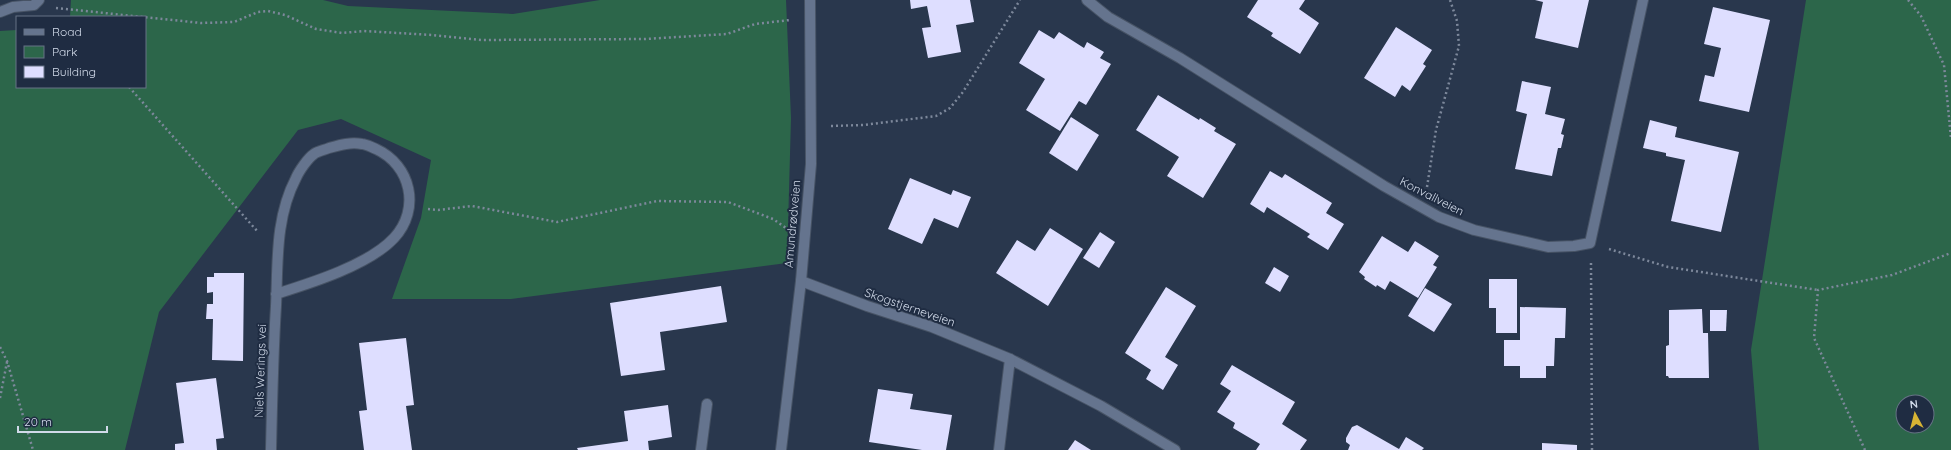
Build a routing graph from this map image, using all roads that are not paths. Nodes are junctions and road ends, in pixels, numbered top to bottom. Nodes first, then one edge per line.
1 (810, 0) edge
2 (1087, 0) edge
3 (1643, 0) edge
4 (36, 3) edge
5 (0, 4) edge
6 (13, 7) junction
7 (0, 12) edge
8 (801, 281) junction
9 (276, 294) junction
10 (1010, 359) junction
11 (707, 404) dead end
12 (272, 450) edge
13 (701, 450) edge
14 (781, 450) edge
15 (999, 450) edge
16 (1175, 450) edge

1 - 8 street, Amundrødveien
2 - 3 street, Konvallveien
4 - 6 street
5 - 6 street
6 - 7 street
8 - 10 street, Skogstjerneveien
8 - 14 street, Amundrødveien
9 - 9 street, Niels Werings vei
9 - 12 street, Niels Werings vei
10 - 15 street
10 - 16 street, Skogstjerneveien
11 - 13 street

